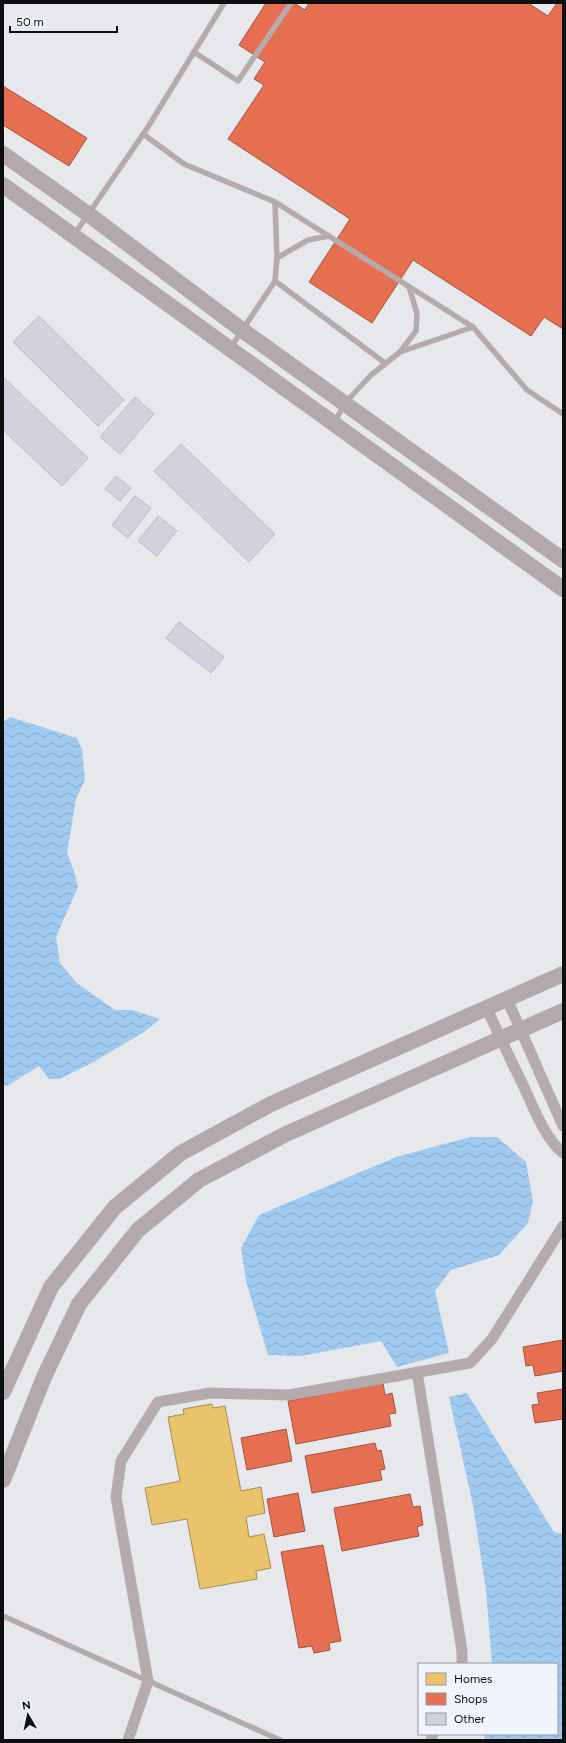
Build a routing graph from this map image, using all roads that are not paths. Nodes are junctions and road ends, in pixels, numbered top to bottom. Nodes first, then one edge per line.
1 (224, 3) edge
2 (291, 3) edge
3 (194, 52) junction
4 (143, 134) junction
5 (3, 154) edge
6 (3, 186) edge
7 (275, 202) junction
8 (88, 214) junction
9 (74, 235) junction
10 (329, 236) junction
11 (277, 258) junction
12 (275, 281) junction
13 (409, 287) junction
14 (473, 327) junction
15 (242, 330) junction
16 (230, 349) junction
17 (400, 352) junction
18 (385, 363) junction
19 (345, 403) junction
20 (563, 414) edge
21 (333, 423) junction
22 (563, 560) edge
23 (563, 589) edge
24 (563, 974) edge
25 (507, 999) junction
26 (487, 1009) junction
27 (563, 1010) edge
28 (521, 1029) junction
29 (501, 1038) junction
30 (563, 1126) edge
31 (563, 1153) edge
32 (563, 1226) edge
33 (417, 1372) junction
34 (3, 1392) edge
35 (3, 1480) edge
36 (3, 1616) edge
37 (462, 1663) edge
38 (148, 1681) junction
39 (128, 1740) edge
40 (280, 1740) edge

1 - 3 lane
2 - 3 lane
3 - 4 lane
4 - 7 lane
4 - 8 lane
5 - 8 street
6 - 9 street
7 - 10 lane
7 - 11 lane
8 - 9 lane
8 - 15 street
9 - 16 street
10 - 11 lane
10 - 13 lane
11 - 12 lane
12 - 15 lane
12 - 18 lane
13 - 14 lane
13 - 17 lane
14 - 17 lane
14 - 20 lane
15 - 16 lane
15 - 19 street
16 - 21 street
17 - 18 lane
18 - 19 lane
19 - 21 lane
19 - 22 street
21 - 23 street
24 - 25 street
25 - 26 street
25 - 28 street
26 - 29 street
26 - 34 street
27 - 28 street
28 - 29 street
28 - 30 street
29 - 31 street
29 - 35 street
32 - 33 street
33 - 37 street
33 - 38 street
36 - 38 lane
38 - 39 street
38 - 40 lane

